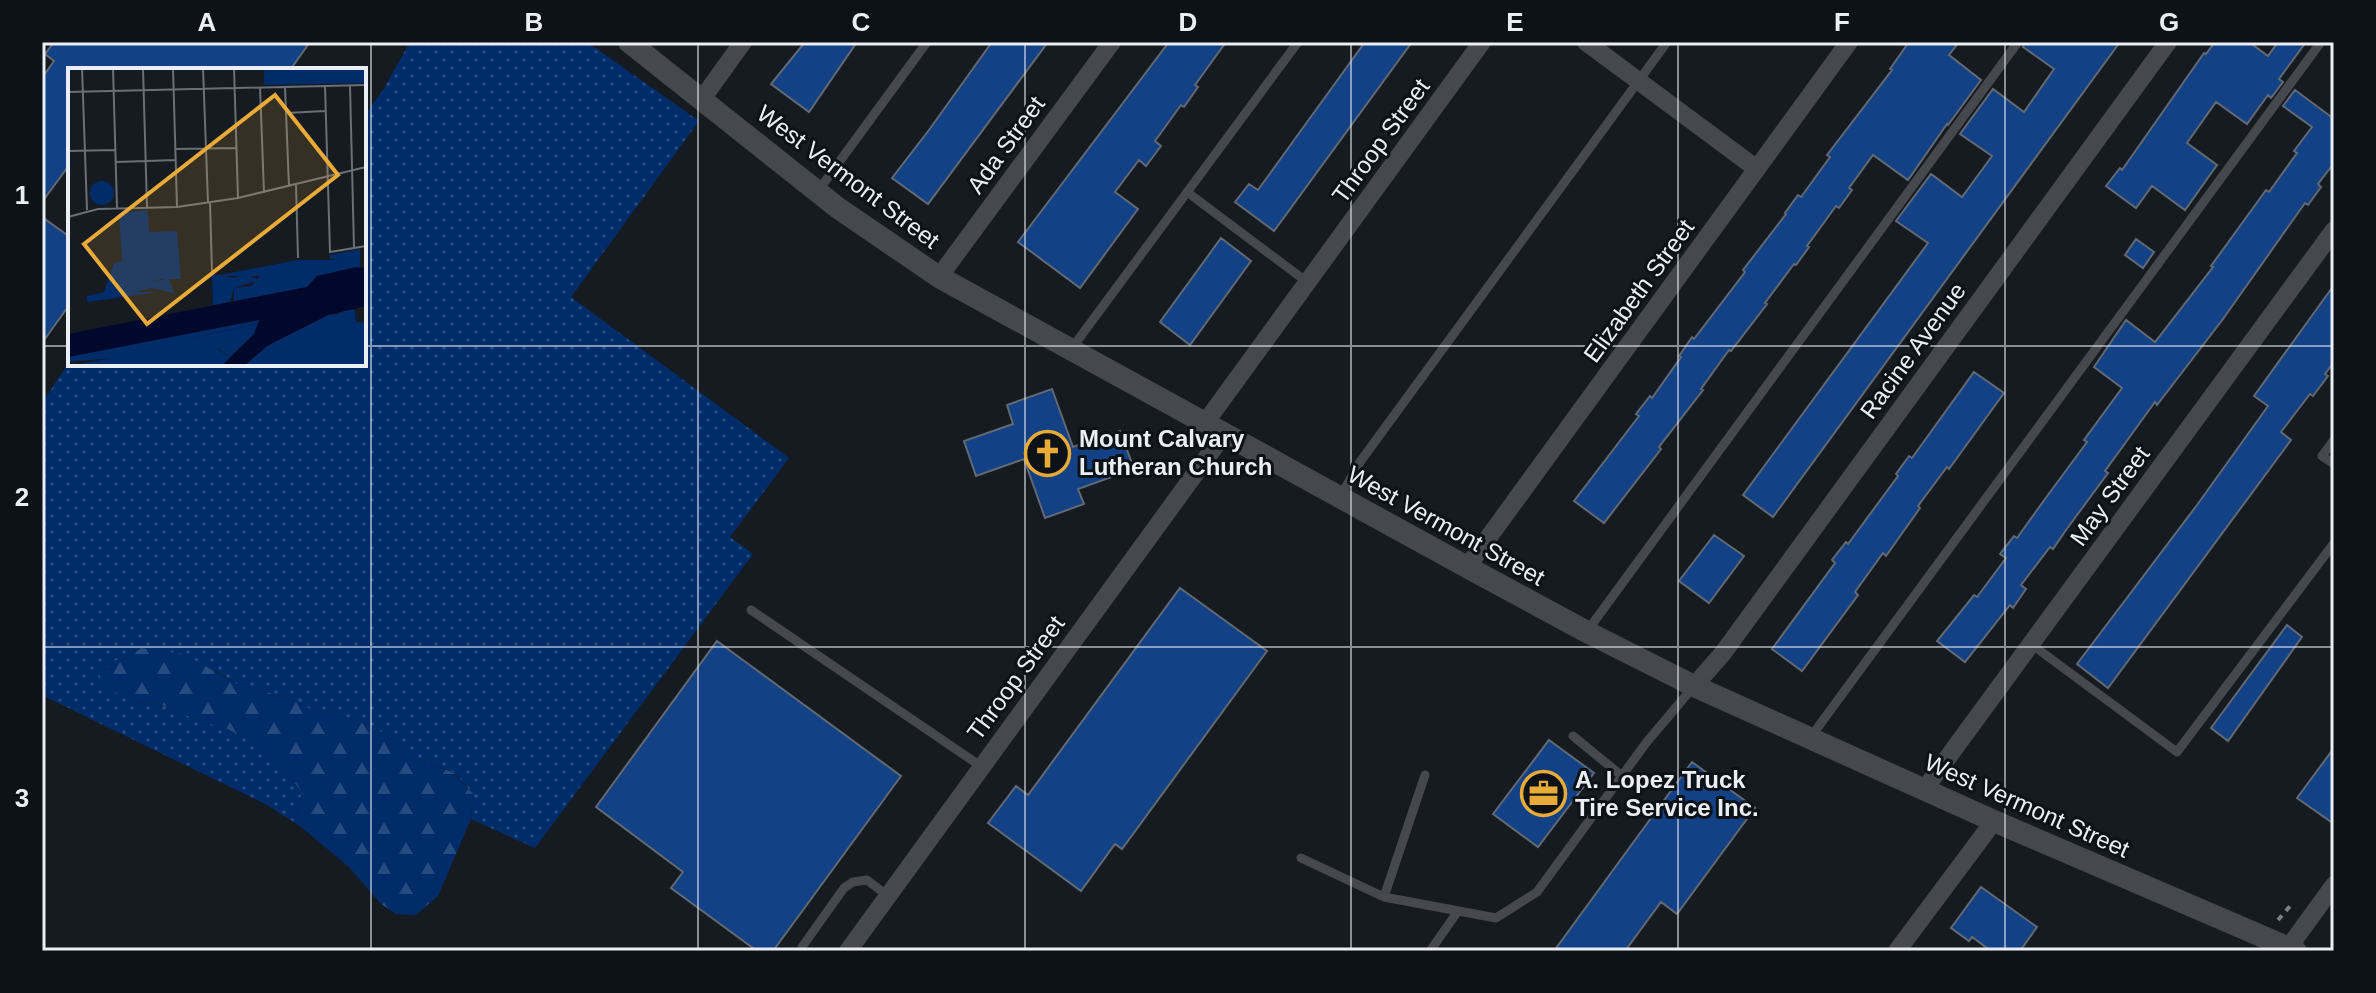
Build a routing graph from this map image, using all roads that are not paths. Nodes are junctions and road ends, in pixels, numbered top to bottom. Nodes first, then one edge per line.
1 (629, 42) edge
2 (743, 42) edge
3 (927, 42) edge
4 (1112, 42) edge
5 (1298, 42) edge
6 (1482, 42) edge
7 (1586, 42) edge
8 (1667, 42) edge
9 (1849, 42) edge
10 (2018, 42) edge
11 (2168, 42) edge
12 (2321, 42) edge
13 (1638, 81) junction
14 (702, 99) junction
15 (1757, 169) junction
16 (817, 191) junction
17 (1187, 192) junction
18 (2334, 230) edge
19 (939, 277) junction
20 (1307, 282) junction
21 (1070, 351) junction
22 (1214, 428) junction
23 (2334, 440) edge
24 (2334, 464) edge
25 (1340, 498) junction
26 (2334, 543) edge
27 (1467, 567) junction
28 (751, 610) dead end
29 (1587, 632) junction
30 (2031, 644) junction
31 (1694, 686) junction
32 (1573, 736) dead end
33 (1810, 738) junction
34 (982, 767) junction
35 (1425, 775) dead end
36 (1622, 776) junction
37 (1924, 790) junction
38 (1994, 821) junction
39 (1301, 858) dead end
40 (2334, 885) edge
41 (888, 896) junction
42 (1384, 897) junction
43 (1458, 911) junction
44 (802, 947) dead end
45 (2290, 950) edge
46 (848, 951) edge
47 (1430, 951) edge
48 (1897, 951) edge

1 - 14 street, West Vermont Street
2 - 14 street
3 - 16 lane
4 - 19 street, Ada Street
5 - 17 lane
6 - 20 street, Throop Street
7 - 13 street
8 - 13 lane
9 - 15 street, Elizabeth Street
10 - 29 lane
11 - 31 street, Racine Avenue
12 - 33 lane
13 - 15 street
13 - 25 lane
14 - 16 street, West Vermont Street
15 - 27 street, Elizabeth Street
16 - 19 street, West Vermont Street
17 - 20 lane
17 - 21 lane
18 - 30 street, May Street
19 - 21 street, West Vermont Street
20 - 22 street, Throop Street
21 - 22 street, West Vermont Street
22 - 25 street, West Vermont Street
22 - 34 street, Throop Street
23 - 24 lane
25 - 27 street, West Vermont Street
26 - 30 lane
27 - 29 street, West Vermont Street
28 - 34 lane
29 - 31 street, West Vermont Street
30 - 37 street, May Street
31 - 33 street, West Vermont Street
31 - 36 lane
32 - 36 lane
33 - 37 street, West Vermont Street
34 - 41 street, Throop Street
35 - 42 lane
36 - 43 lane
37 - 38 street, West Vermont Street
38 - 45 street, West Vermont Street
38 - 48 street
39 - 42 lane
40 - 45 street
41 - 44 lane
41 - 46 street, Throop Street
42 - 43 lane
43 - 47 lane

